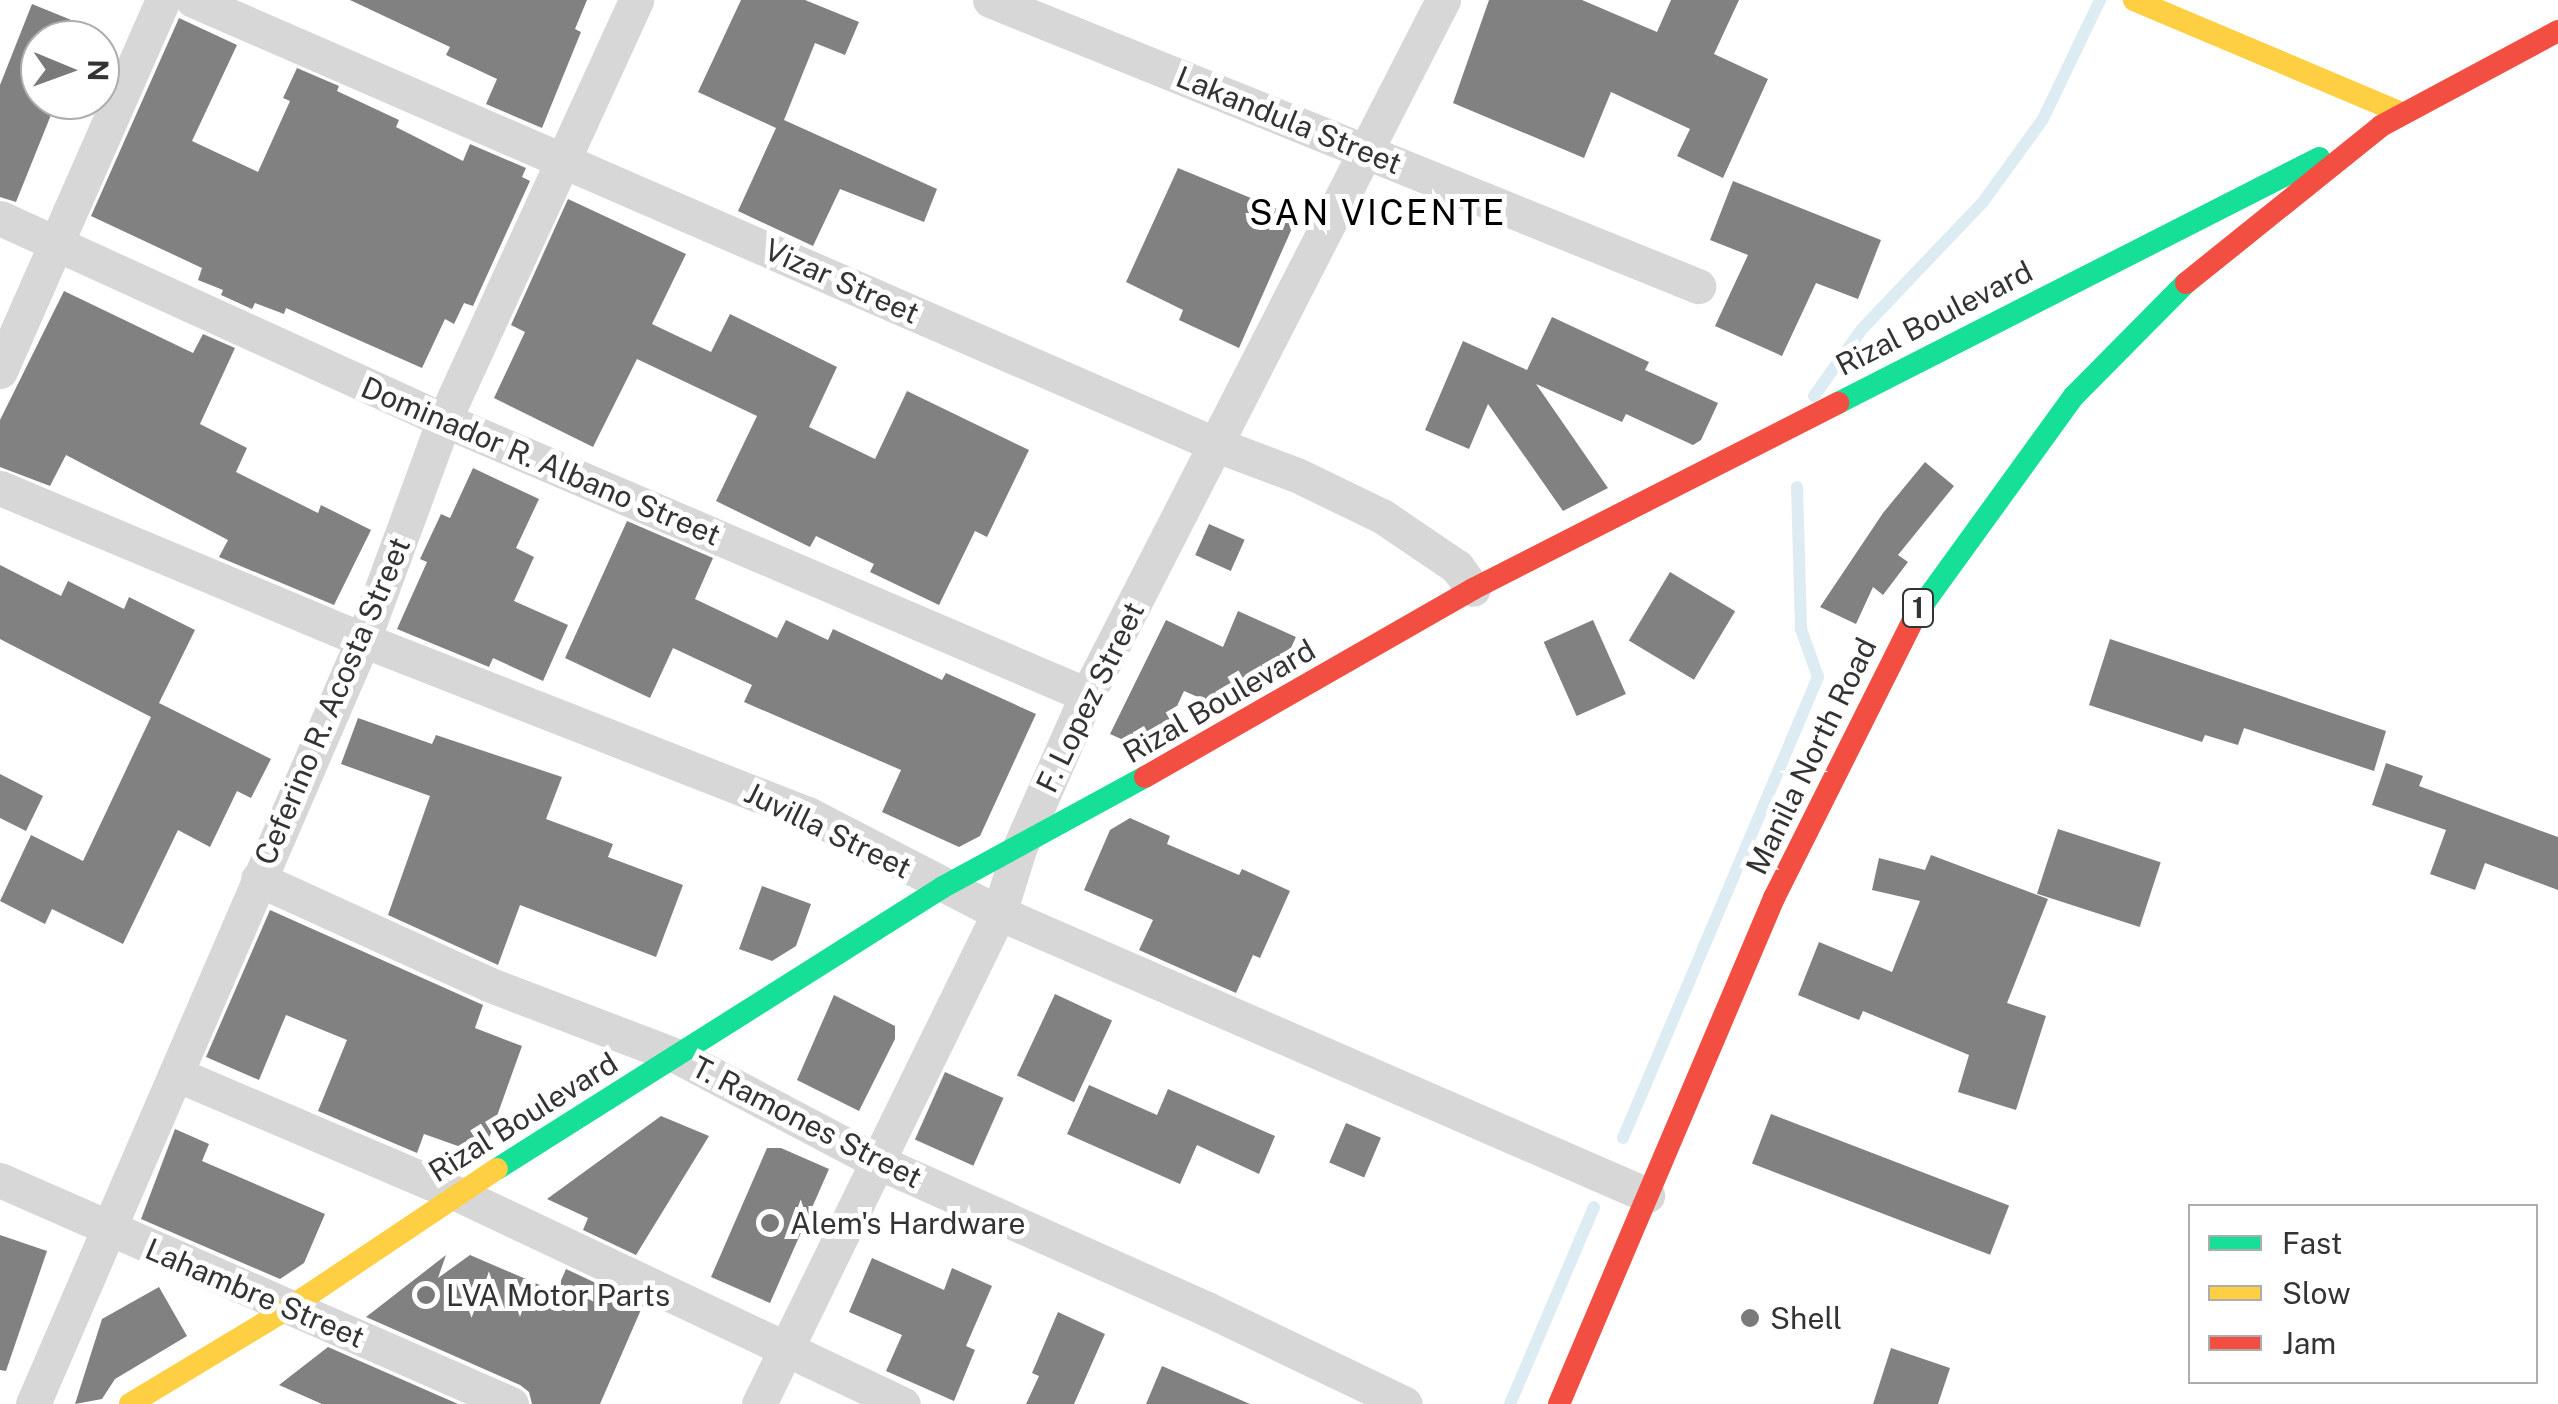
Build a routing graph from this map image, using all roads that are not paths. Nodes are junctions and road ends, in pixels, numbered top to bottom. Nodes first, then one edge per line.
1 (163, 0) edge
2 (193, 0) edge
3 (636, 0) edge
4 (990, 0) edge
5 (1442, 0) edge
6 (2134, 0) edge
7 (2558, 31) edge
8 (2391, 120) junction
9 (1363, 149) junction
10 (566, 160) junction
11 (0, 218) edge
12 (56, 244) junction
13 (1698, 286) dead end
14 (0, 370) edge
15 (444, 420) junction
16 (1217, 445) junction
17 (0, 488) edge
18 (1473, 590) junction
19 (363, 640) junction
20 (1086, 695) junction
21 (1019, 849) junction
22 (258, 879) junction
23 (944, 888) junction
24 (998, 913) junction
25 (677, 1056) junction
26 (176, 1074) junction
27 (876, 1161) junction
28 (0, 1180) edge
29 (458, 1194) junction
30 (1648, 1195) junction
31 (110, 1230) junction
32 (289, 1308) junction
33 (788, 1351) junction
34 (34, 1404) edge
35 (130, 1404) edge
36 (512, 1404) edge
37 (759, 1404) edge
38 (903, 1404) edge
39 (1405, 1404) edge
40 (1559, 1404) edge

1 - 12 street
2 - 10 street, Vizar Street
3 - 10 street, Ceferino R. Acosta Street
4 - 9 street, Lakandula Street
5 - 9 street, F. Lopez Street
6 - 8 main road
7 - 8 main road, Manila North Road / 1
8 - 18 main road, Rizal Boulevard
8 - 30 main road, Manila North Road / 1
9 - 13 street, Lakandula Street
9 - 16 street, F. Lopez Street
10 - 15 street, Ceferino R. Acosta Street
10 - 16 street, Vizar Street
11 - 12 street, Dominador R. Albano Street
12 - 14 street
12 - 15 street, Dominador R. Albano Street
15 - 19 street, Ceferino R. Acosta Street
15 - 20 street, Dominador R. Albano Street
16 - 18 street, Vizar Street
16 - 20 street, F. Lopez Street
17 - 19 street, Juvilla Street
18 - 21 main road, Rizal Boulevard
19 - 22 street, Ceferino R. Acosta Street
19 - 23 street, Juvilla Street
20 - 21 street, F. Lopez Street
21 - 23 main road, Rizal Boulevard
21 - 24 street, F. Lopez Street
22 - 25 street, T. Ramones Street
22 - 26 street, Ceferino R. Acosta Street
23 - 24 street, Juvilla Street
23 - 25 main road, Rizal Boulevard
24 - 27 street, F. Lopez Street
24 - 30 street, Juvilla Street
25 - 27 street, T. Ramones Street
25 - 29 main road, Rizal Boulevard
26 - 29 street
26 - 31 street, Ceferino R. Acosta Street
27 - 33 street, F. Lopez Street
27 - 39 street, T. Ramones Street
28 - 31 street, Lahambre Street
29 - 32 main road, Rizal Boulevard
29 - 33 street
30 - 40 main road, Manila North Road / 1
31 - 32 street, Lahambre Street
31 - 34 street, Ceferino R. Acosta Street
32 - 35 main road, Rizal Boulevard
32 - 36 street, Lahambre Street
33 - 37 street, F. Lopez Street
33 - 38 street

